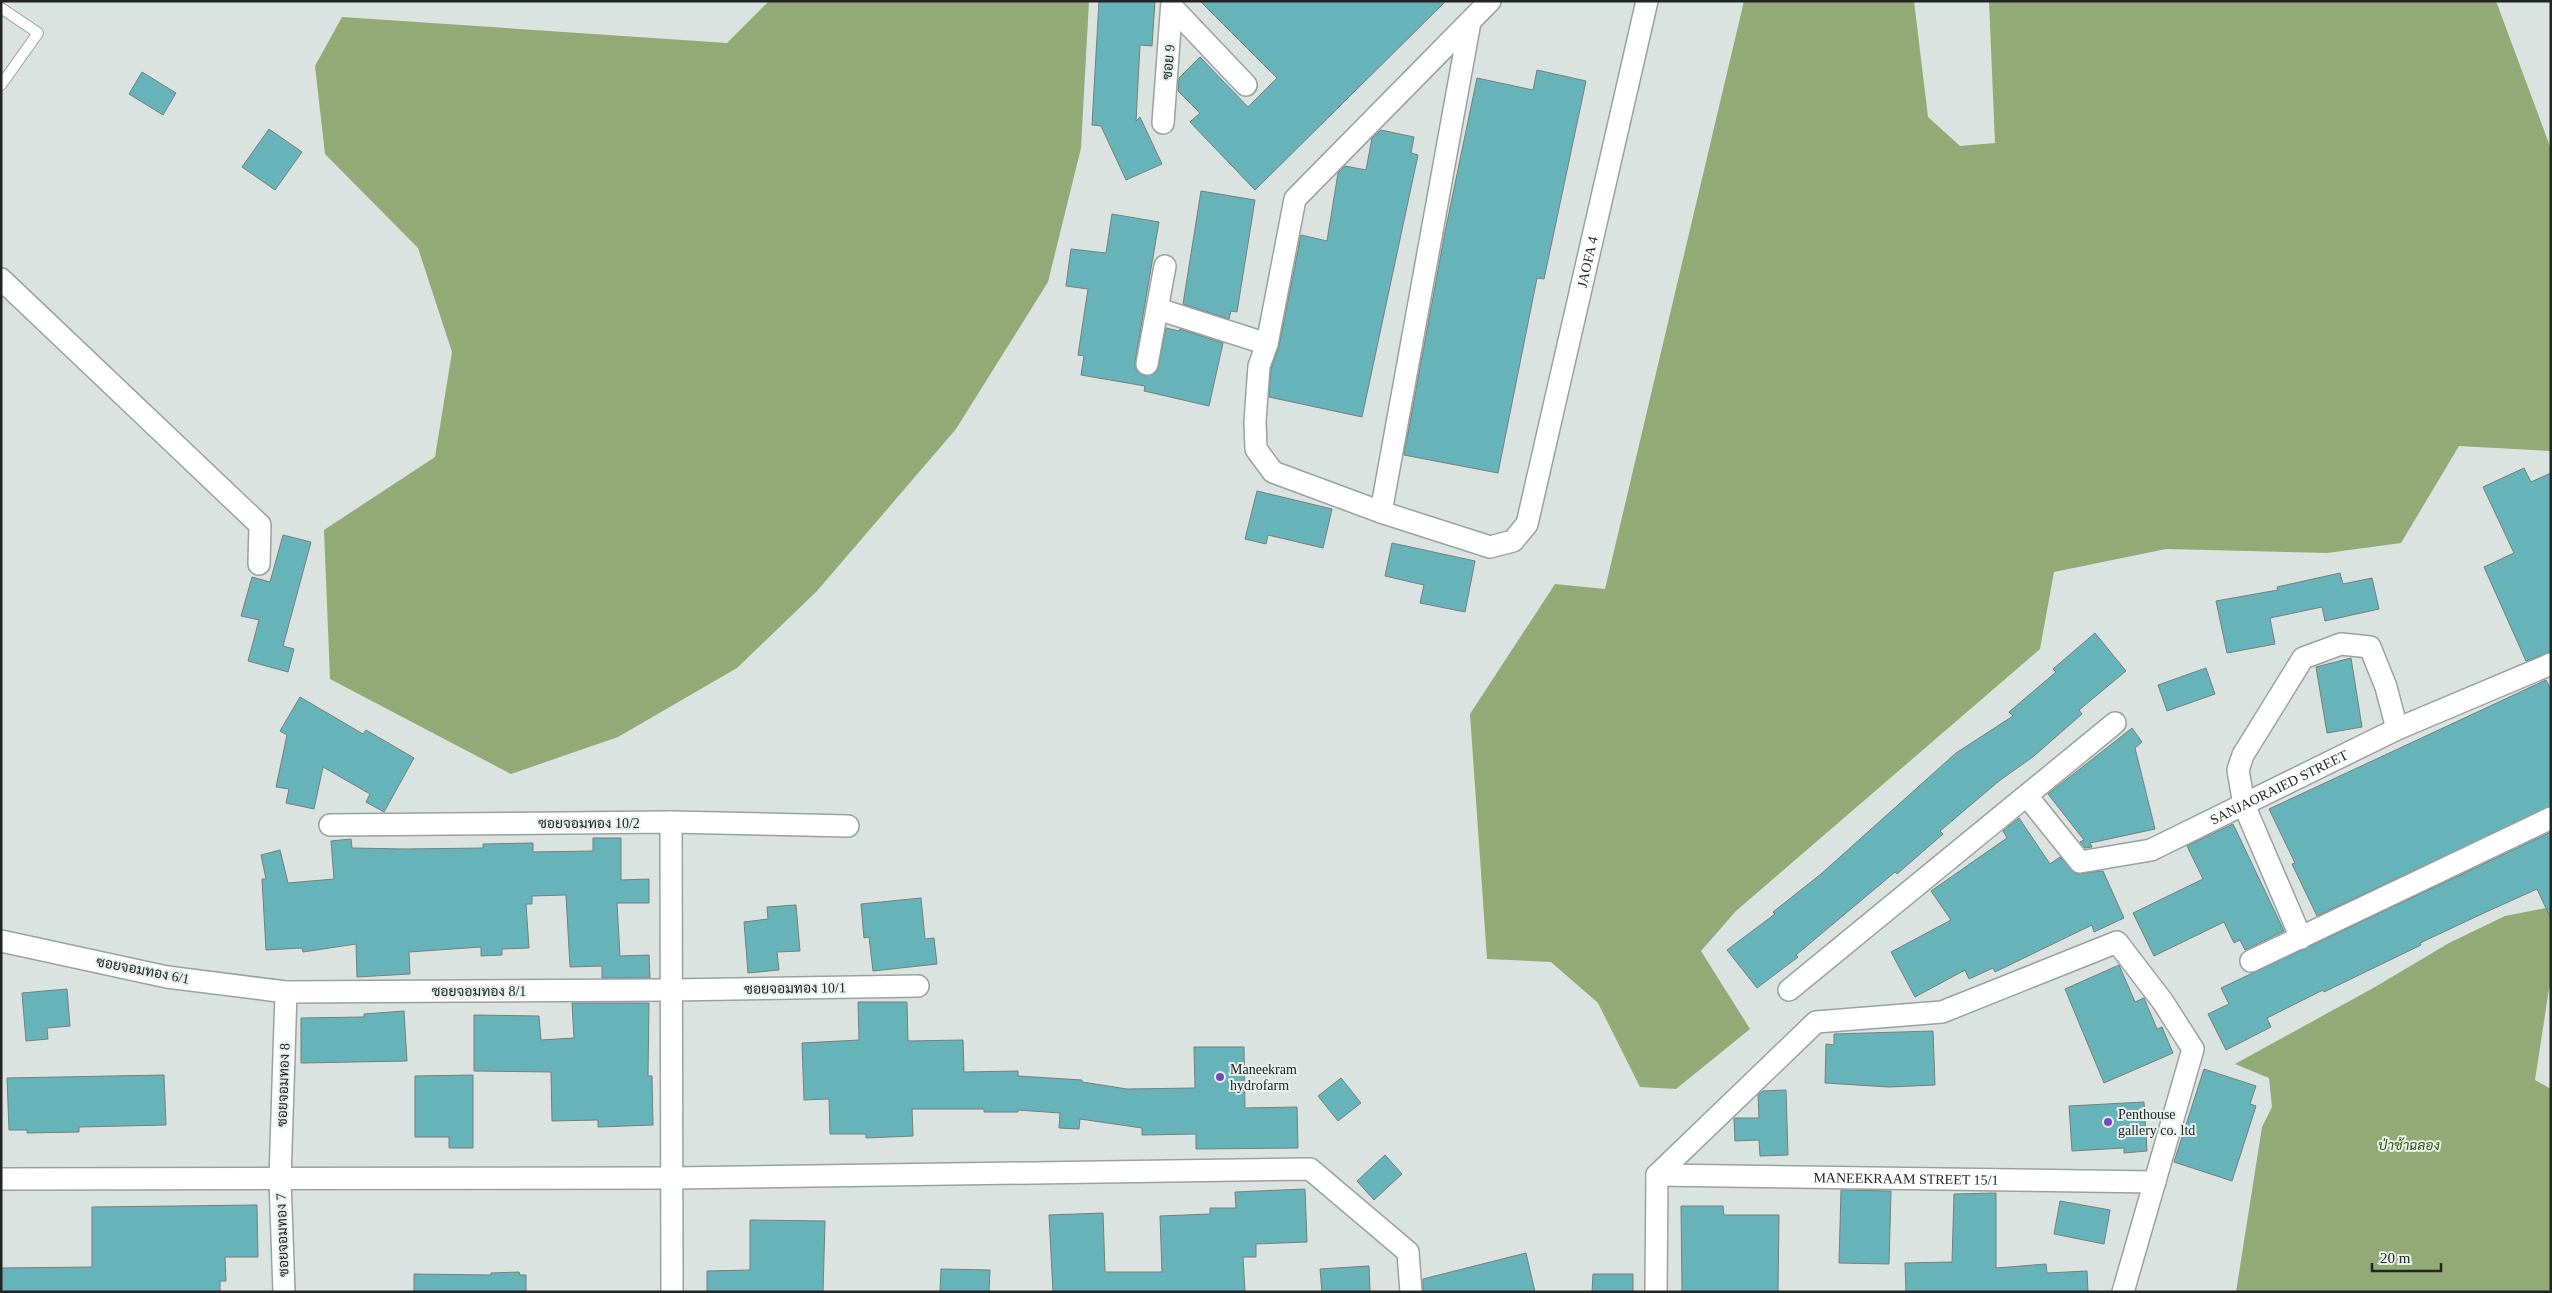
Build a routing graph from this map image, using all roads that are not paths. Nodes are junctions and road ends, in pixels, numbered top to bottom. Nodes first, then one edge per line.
1 (1490, 1) edge
2 (1646, 1) edge
3 (1172, 4) edge
4 (1, 8) edge
5 (1470, 22) junction
6 (1246, 84) dead end
7 (1, 85) edge
8 (1163, 123) dead end
9 (1165, 266) dead end
10 (1, 279) edge
11 (1158, 309) junction
12 (1267, 344) junction
13 (1147, 364) dead end
14 (1381, 512) junction
15 (259, 564) dead end
16 (2551, 664) edge
17 (2115, 723) dead end
18 (2397, 729) junction
19 (2027, 796) junction
20 (2244, 805) junction
21 (2551, 818) edge
22 (671, 822) junction
23 (330, 824) dead end
24 (848, 826) dead end
25 (2301, 938) junction
26 (1, 941) edge
27 (2251, 961) dead end
28 (918, 986) dead end
29 (671, 990) junction
30 (1789, 990) dead end
31 (286, 992) junction
32 (1657, 1175) junction
33 (672, 1178) junction
34 (1, 1179) edge
35 (280, 1179) junction
36 (2155, 1182) junction
37 (284, 1292) edge
38 (672, 1292) edge
39 (1412, 1292) edge
40 (1656, 1292) edge
41 (2123, 1292) edge

1 - 5 street
2 - 14 street, JAOFA 4
3 - 6 street
3 - 8 street, ซอย 9
4 - 7 lane
5 - 12 street
5 - 14 street
9 - 11 street
10 - 15 street
11 - 12 street
11 - 13 street
12 - 14 street
16 - 18 street, SANJAORAIED STREET
17 - 19 street
18 - 20 street, SANJAORAIED STREET
18 - 20 street
19 - 20 street, SANJAORAIED STREET
19 - 30 street
20 - 25 street
21 - 25 street
22 - 23 street, ซอยจอมทอง 10/2
22 - 24 street, ซอยจอมทอง 10/2
22 - 29 street
25 - 27 street
26 - 31 street, ซอยจอมทอง 6/1
28 - 29 street, ซอยจอมทอง 10/1
29 - 31 street, ซอยจอมทอง 8/1
29 - 33 street
31 - 35 street, ซอยจอมทอง 8
32 - 36 street, MANEEKRAAM STREET 15/1
32 - 36 street
32 - 40 street
33 - 35 street
33 - 38 street
33 - 39 street
34 - 35 street
35 - 37 street, ซอยจอมทอง 7
36 - 41 street

